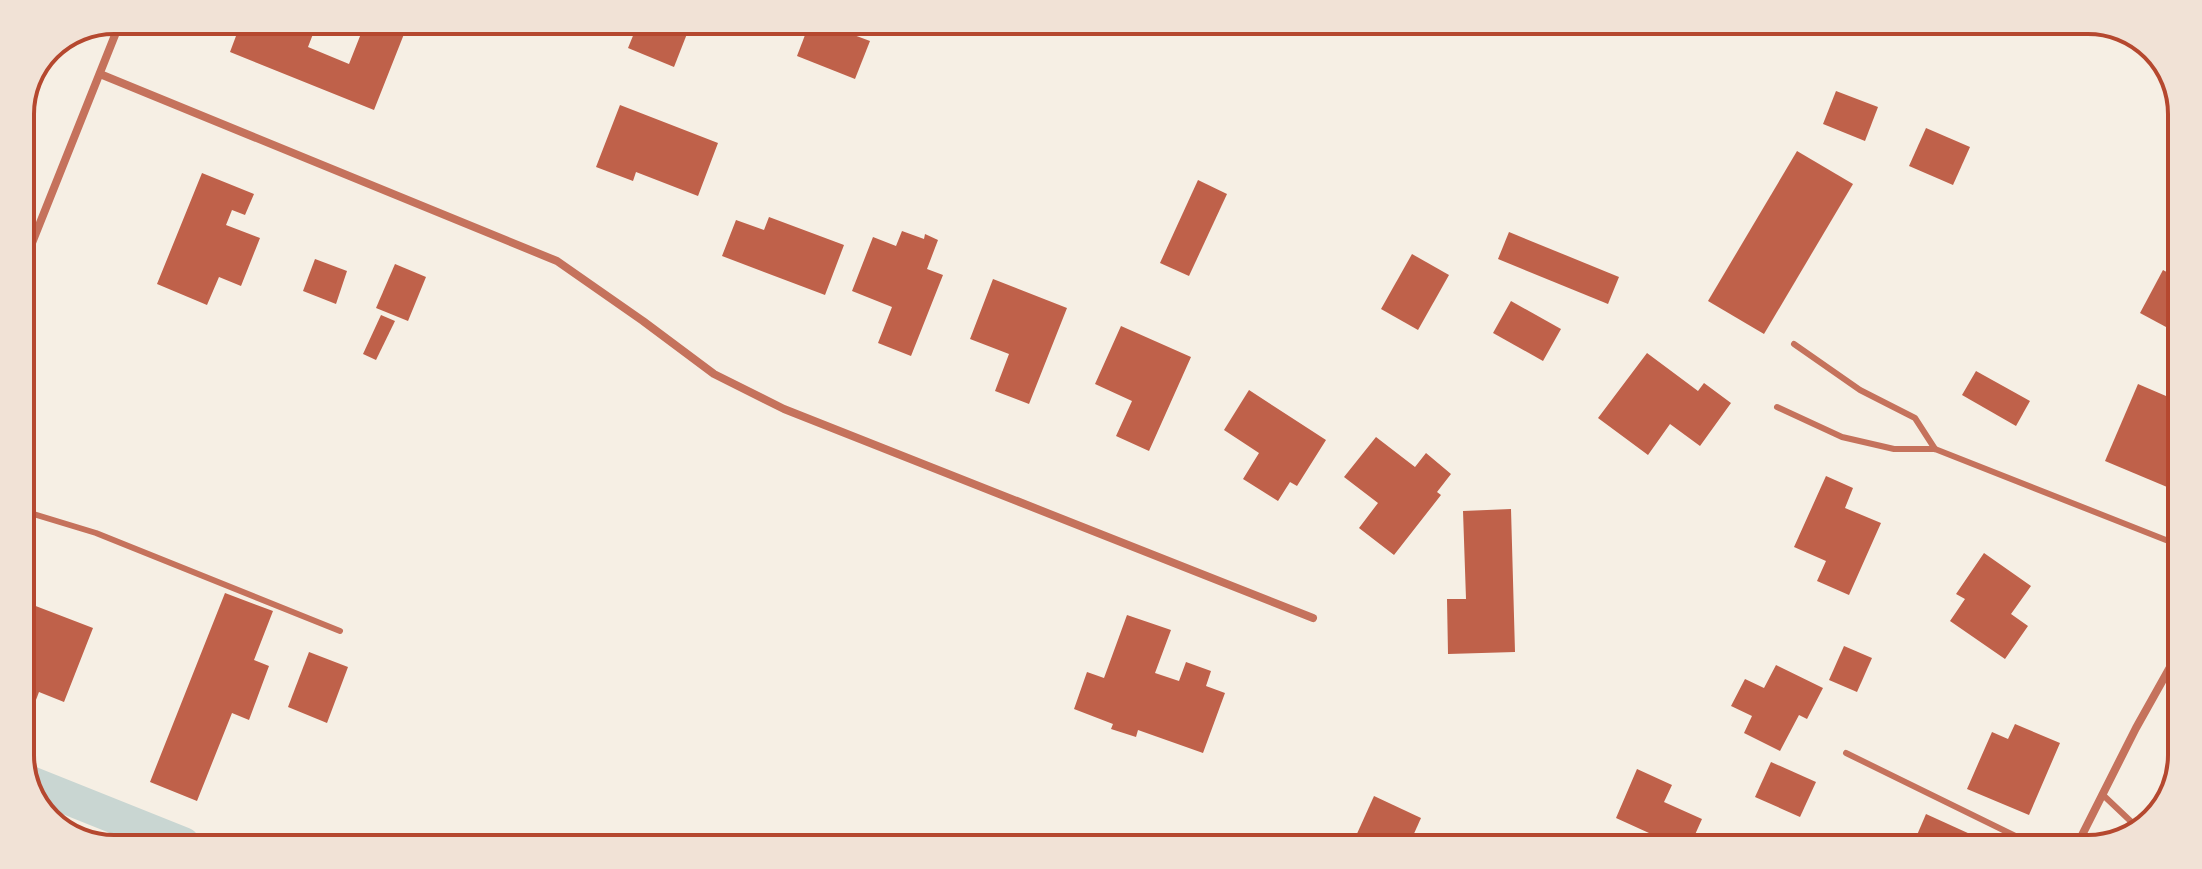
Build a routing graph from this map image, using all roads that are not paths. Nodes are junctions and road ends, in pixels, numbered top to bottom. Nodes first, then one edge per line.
1 (116, 34) edge
2 (100, 74) junction
3 (34, 238) edge
4 (1794, 344) dead end
5 (1777, 407) dead end
6 (1935, 449) junction
7 (34, 514) edge
8 (2168, 541) edge
9 (1313, 618) dead end
10 (340, 631) dead end
11 (2168, 672) edge
12 (1846, 753) dead end
13 (2102, 794) junction
14 (2131, 822) edge
15 (2013, 835) edge
16 (2082, 835) edge

1 - 2 street
2 - 3 street
2 - 9 street
4 - 6 lane
5 - 6 lane
6 - 8 lane
7 - 10 lane
11 - 13 street
12 - 15 lane
13 - 14 lane
13 - 16 street

